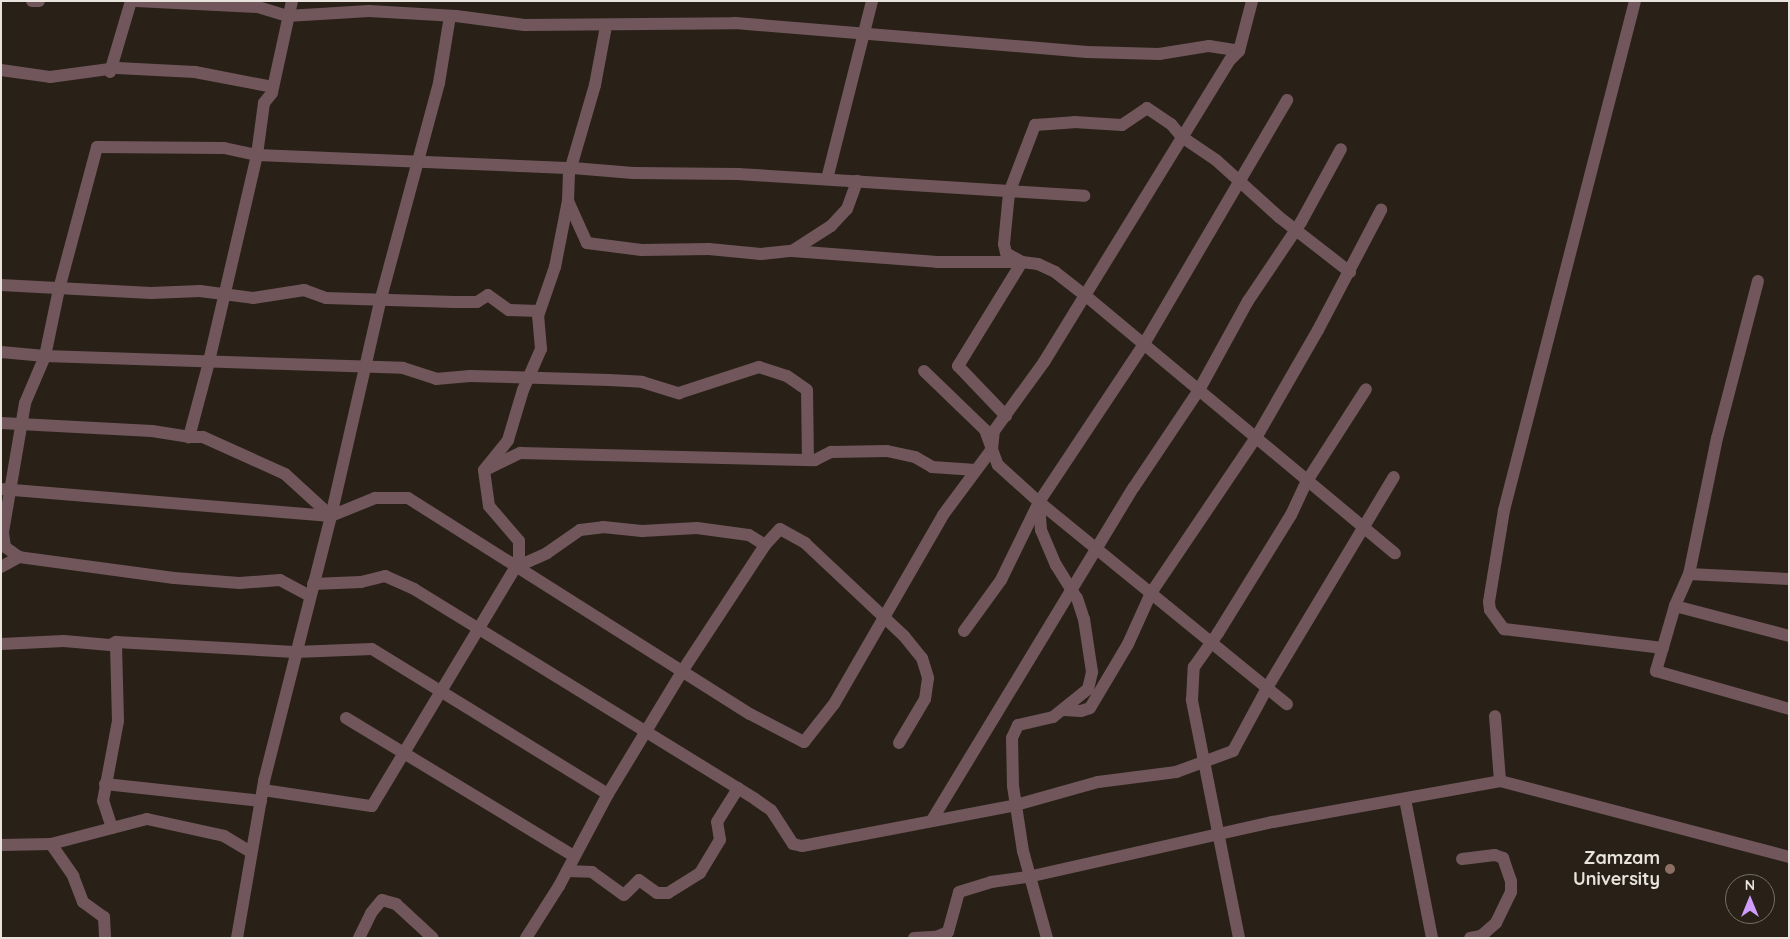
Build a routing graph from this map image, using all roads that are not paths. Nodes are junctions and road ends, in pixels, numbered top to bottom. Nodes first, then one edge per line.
1 (32, 1) edge
2 (39, 1) edge
3 (131, 1) edge
4 (136, 1) edge
5 (292, 1) edge
6 (872, 1) edge
7 (1252, 1) edge
8 (1635, 1) edge
9 (287, 16) junction
10 (450, 16) junction
11 (606, 26) junction
12 (864, 33) junction
13 (1239, 51) junction
14 (1, 70) edge
15 (110, 72) junction
16 (273, 87) junction
17 (1287, 100) dead end
18 (1182, 137) junction
19 (1341, 149) dead end
20 (257, 156) junction
21 (420, 160) junction
22 (573, 168) junction
23 (827, 179) junction
24 (856, 181) junction
25 (1238, 183) junction
26 (1009, 193) junction
27 (1084, 196) dead end
28 (568, 201) junction
29 (1381, 210) dead end
30 (1296, 229) junction
31 (792, 251) junction
32 (1022, 262) junction
33 (1350, 272) junction
34 (1758, 280) dead end
35 (1, 285) edge
36 (59, 289) junction
37 (225, 294) junction
38 (1086, 296) junction
39 (381, 298) junction
40 (539, 311) junction
41 (1144, 344) junction
42 (1, 352) edge
43 (45, 356) junction
44 (210, 362) junction
45 (363, 367) junction
46 (924, 370) dead end
47 (528, 379) junction
48 (1366, 389) dead end
49 (1199, 390) junction
50 (1006, 416) junction
51 (1, 423) edge
52 (21, 424) junction
53 (1257, 436) junction
54 (189, 437) junction
55 (992, 449) junction
56 (808, 460) junction
57 (484, 470) junction
58 (976, 470) junction
59 (1394, 477) dead end
60 (1307, 481) junction
61 (6, 490) edge
62 (1039, 502) junction
63 (331, 516) junction
64 (1364, 529) junction
65 (765, 544) junction
66 (1098, 550) junction
67 (1395, 553) dead end
68 (19, 557) junction
69 (1, 567) edge
70 (516, 567) junction
71 (1689, 574) junction
72 (1789, 580) edge
73 (312, 590) junction
74 (1072, 591) junction
75 (1151, 593) junction
76 (1675, 606) junction
77 (883, 618) junction
78 (480, 629) junction
79 (964, 631) dead end
80 (1789, 636) edge
81 (116, 642) junction
82 (1211, 643) junction
83 (1, 644) edge
84 (1663, 648) junction
85 (294, 652) junction
86 (683, 670) junction
87 (1267, 688) junction
88 (442, 691) junction
89 (1288, 704) dead end
90 (1789, 709) edge
91 (1064, 710) junction
92 (1495, 716) dead end
93 (346, 718) dead end
94 (647, 732) junction
95 (899, 744) dead end
96 (404, 752) junction
97 (1207, 762) junction
98 (1500, 781) junction
99 (105, 784) junction
100 (738, 788) junction
101 (608, 794) junction
102 (262, 796) junction
103 (1405, 799) junction
104 (1016, 805) junction
105 (932, 820) junction
106 (112, 828) junction
107 (1221, 834) junction
108 (51, 844) junction
109 (1, 845) edge
110 (251, 852) junction
111 (574, 856) junction
112 (1789, 857) edge
113 (1462, 859) dead end
114 (567, 871) junction
115 (1028, 877) junction
116 (105, 938) edge
117 (237, 938) edge
118 (359, 938) edge
119 (433, 938) edge
120 (526, 938) edge
121 (914, 938) edge
122 (1047, 938) edge
123 (1239, 938) edge
124 (1432, 938) edge
125 (1470, 938) edge

1 - 2 street
3 - 15 street
4 - 9 street
5 - 9 street
6 - 12 street
7 - 13 street
8 - 84 street
9 - 10 street
9 - 16 street
10 - 11 street
10 - 21 street
11 - 12 street
11 - 22 street
12 - 13 street
12 - 23 street
13 - 18 street
14 - 15 street
15 - 16 street
16 - 20 street
17 - 25 street
18 - 25 street
18 - 26 street
18 - 38 street
19 - 30 street
20 - 21 street
20 - 36 street
20 - 37 street
21 - 22 street
21 - 39 street
22 - 23 street
22 - 28 street
23 - 24 street
24 - 26 street
24 - 31 street
25 - 30 street
25 - 41 street
26 - 27 street
26 - 32 street
28 - 31 street
28 - 40 street
29 - 33 street
30 - 33 street
30 - 49 street
31 - 32 street
32 - 38 street
32 - 50 street
33 - 53 street
34 - 71 street
35 - 36 street
36 - 37 street
36 - 43 street
37 - 39 street
37 - 44 street
38 - 41 street
38 - 50 street
39 - 40 street
39 - 45 street
40 - 47 street
41 - 49 street
41 - 62 street
42 - 43 street
43 - 44 street
43 - 52 street
44 - 45 street
44 - 54 street
45 - 47 street
45 - 63 street
46 - 55 street
47 - 56 street
47 - 57 street
48 - 60 street
49 - 53 street
49 - 66 street
50 - 55 street
51 - 52 street
52 - 54 street
52 - 61 street
53 - 60 street
53 - 75 street
54 - 63 street
55 - 58 street
55 - 62 street
56 - 57 street
56 - 58 street
57 - 70 street
58 - 77 street
59 - 64 street
60 - 64 street
60 - 82 street
61 - 63 street
61 - 68 street
62 - 66 street
62 - 74 street
62 - 79 street
63 - 70 street
63 - 73 street
64 - 67 street
64 - 87 street
65 - 70 street
65 - 77 street
65 - 86 street
66 - 74 street
66 - 75 street
68 - 69 street
68 - 73 street
70 - 78 street
70 - 86 street
71 - 72 street
71 - 76 street
73 - 78 street
73 - 85 street
74 - 91 street
74 - 105 street
75 - 82 street
75 - 91 street
76 - 80 street
76 - 84 street
77 - 86 street
77 - 95 street
78 - 88 street
78 - 94 street
81 - 83 street
81 - 85 street
81 - 99 street
82 - 87 street
82 - 97 street
84 - 90 street
85 - 88 street
85 - 102 street
86 - 94 street
87 - 89 street
87 - 97 street
88 - 96 street
88 - 101 street
91 - 104 street
92 - 98 street
93 - 96 street
94 - 100 street
94 - 101 street
96 - 102 street
96 - 111 street
97 - 104 street
97 - 107 street
98 - 103 street
98 - 112 street
99 - 102 street
99 - 106 street
100 - 105 street
100 - 114 street
101 - 111 street
102 - 110 street
103 - 107 street
103 - 124 street
104 - 105 street
104 - 115 street
106 - 108 street
106 - 110 street
107 - 115 street
107 - 123 street
108 - 109 street
108 - 116 street
110 - 117 street
111 - 114 street
113 - 125 street
114 - 120 street
115 - 121 street
115 - 122 street
118 - 119 street

